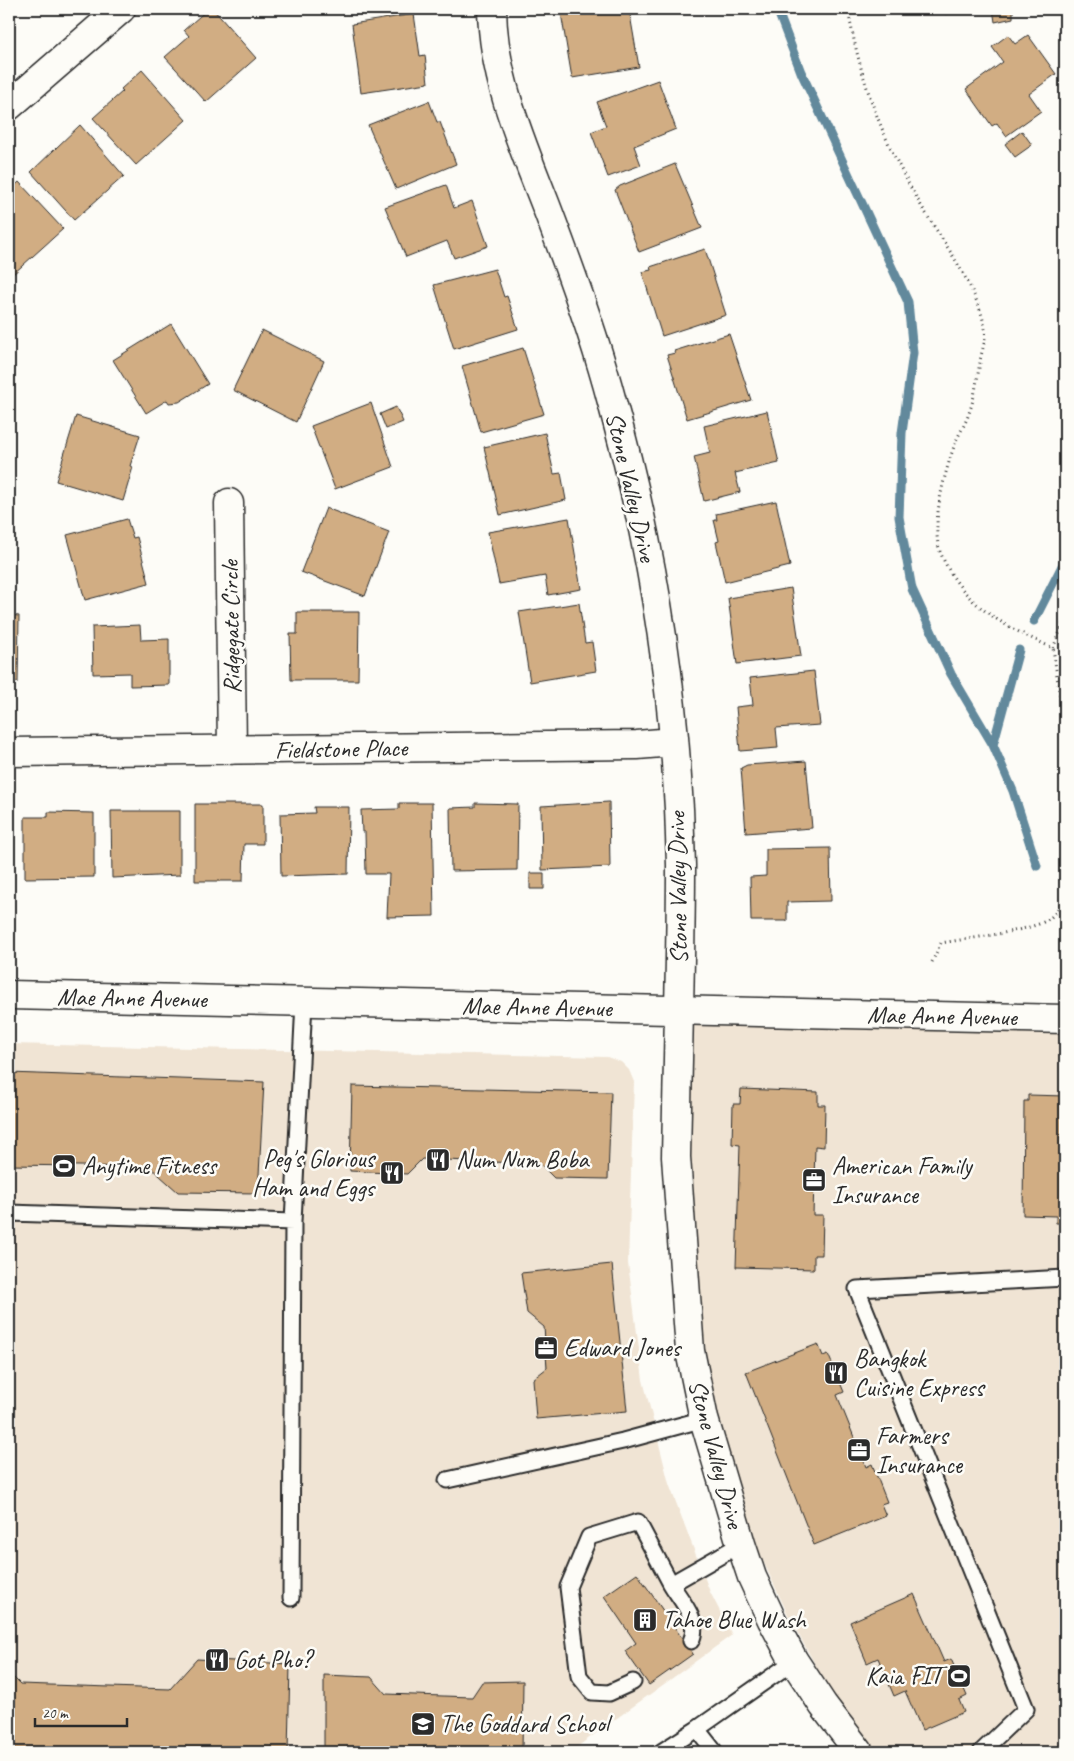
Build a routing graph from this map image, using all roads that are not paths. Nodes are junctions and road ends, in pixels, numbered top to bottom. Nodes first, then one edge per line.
1 (121, 9) edge
2 (492, 9) edge
3 (9, 106) edge
4 (229, 503) dead end
5 (673, 742) junction
6 (232, 750) junction
7 (9, 752) edge
8 (9, 995) edge
9 (304, 1002) junction
10 (680, 1010) junction
11 (1065, 1018) edge
12 (9, 1213) edge
13 (293, 1222) junction
14 (1065, 1278) edge
15 (704, 1419) junction
16 (448, 1480) dead end
17 (741, 1544) junction
18 (671, 1584) junction
19 (291, 1598) dead end
20 (691, 1641) dead end
21 (794, 1661) junction
22 (633, 1682) dead end
23 (697, 1729) junction
24 (662, 1752) edge
25 (715, 1752) edge
26 (859, 1752) edge
27 (981, 1752) edge

1 - 3 street
2 - 5 street, Stone Valley Drive
4 - 6 street, Ridgegate Circle
5 - 6 street, Fieldstone Place
5 - 10 street, Stone Valley Drive
6 - 7 street, Fieldstone Place
8 - 9 street, Mae Anne Avenue
9 - 10 street, Mae Anne Avenue
9 - 13 lane
10 - 11 street, Mae Anne Avenue
10 - 15 street, Stone Valley Drive
12 - 13 lane
13 - 19 lane
14 - 27 lane
15 - 16 lane
15 - 17 street, Stone Valley Drive
17 - 18 lane
17 - 21 street, Stone Valley Drive
18 - 20 lane
18 - 22 lane
21 - 23 lane
21 - 26 street, Stone Valley Drive
23 - 24 lane
23 - 25 lane

